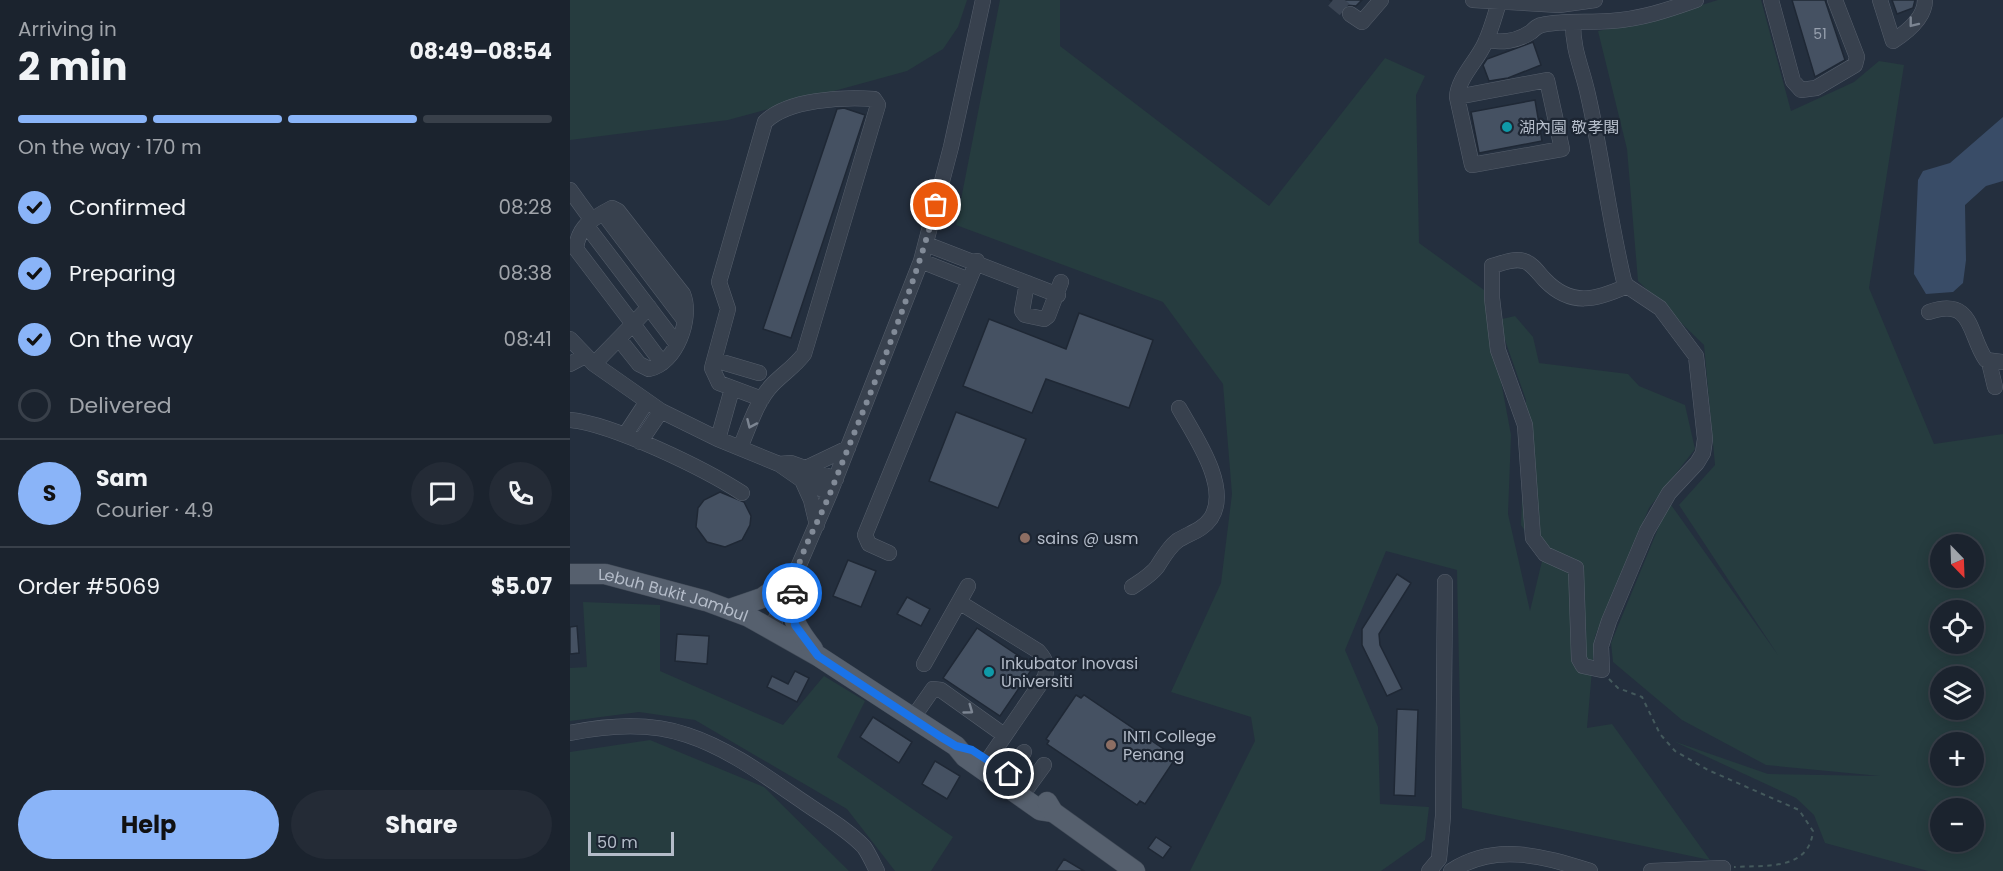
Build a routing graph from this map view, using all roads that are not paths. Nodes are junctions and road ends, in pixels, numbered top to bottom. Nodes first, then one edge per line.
1 (983, 0) edge
2 (1381, 0) edge
3 (1473, 0) edge
4 (1595, 0) edge
5 (1696, 0) edge
6 (1771, 0) edge
7 (1834, 0) edge
8 (1880, 0) edge
9 (1925, 0) edge
10 (1499, 2) junction
11 (1350, 14) dead end
12 (1573, 23) junction
13 (1486, 40) junction
14 (1457, 97) junction
15 (573, 198) edge
16 (594, 219) junction
17 (926, 244) junction
18 (921, 261) junction
19 (977, 261) junction
20 (969, 280) junction
21 (1027, 283) junction
22 (1627, 286) junction
23 (649, 307) junction
24 (1929, 312) dead end
25 (633, 324) junction
26 (570, 339) edge
27 (619, 339) junction
28 (676, 343) junction
29 (590, 360) junction
30 (715, 360) junction
31 (1996, 362) edge
32 (662, 363) junction
33 (570, 364) edge
34 (759, 374) dead end
35 (1995, 387) dead end
36 (732, 389) junction
37 (762, 399) junction
38 (646, 403) junction
39 (1179, 408) dead end
40 (661, 411) junction
41 (570, 420) edge
42 (625, 435) junction
43 (718, 439) junction
44 (640, 442) junction
45 (740, 448) junction
46 (848, 448) junction
47 (804, 474) junction
48 (833, 486) junction
49 (742, 493) dead end
50 (817, 525) junction
51 (889, 554) dead end
52 (570, 574) edge
53 (794, 575) junction
54 (1444, 582) dead end
55 (968, 586) dead end
56 (1132, 587) dead end
57 (959, 602) junction
58 (729, 609) junction
59 (771, 630) junction
60 (818, 656) junction
61 (924, 664) dead end
62 (912, 719) junction
63 (570, 733) edge
64 (1004, 735) junction
65 (956, 746) junction
66 (1024, 752) dead end
67 (988, 760) junction
68 (1044, 765) dead end
69 (1009, 774) junction
70 (1028, 788) junction
71 (1053, 812) junction
72 (1723, 868) road end
73 (877, 871) edge
74 (1135, 871) edge
75 (1430, 871) edge
76 (1451, 871) edge
77 (1590, 871) edge
78 (1650, 871) edge

1 - 17 street
2 - 11 street
3 - 10 street
4 - 10 street
5 - 12 street
6 - 7 street
9 -> 8 street
10 - 13 street
12 - 13 street
12 - 22 street
13 - 14 street
14 - 14 street
15 - 16 street
16 - 23 street
16 - 25 street
16 - 28 street
17 - 18 street
17 - 19 street
18 - 20 street
18 - 46 street
19 - 20 street
19 - 21 street
20 - 51 street
21 - 21 street
22 - 22 street
23 - 25 street
23 - 28 street
24 - 31 street
25 - 27 street
25 - 32 street
26 - 29 street
27 - 29 street
27 - 32 street
28 - 32 street
29 - 33 street
29 - 38 street
30 - 34 street
30 - 36 street
30 - 37 street
31 - 35 street
36 - 37 street
36 - 43 street
37 -> 45 street
38 - 40 street
38 - 42 street
39 - 56 street
40 - 43 street
40 - 44 street
41 - 42 street
42 - 44 street
43 - 45 street
44 - 49 street
45 - 47 street
46 - 47 street
46 - 48 street
47 - 48 street
47 - 50 street
48 - 50 street
50 - 53 street
52 - 58 main road, Lebuh Bukit Jambul
53 - 58 main road
53 - 59 street
53 - 60 main road
54 - 75 street
55 - 57 street
57 - 61 street
57 - 64 street
58 - 59 main road, Lebuh Bukit Jambul
59 - 60 main road, Lebuh Bukit Jambul
60 - 62 main road, Lebuh Bukit Jambul
62 -> 64 street
62 - 65 main road, Lebuh Bukit Jambul
63 - 73 street
64 - 67 street
65 - 67 main road, Lebuh Bukit Jambul
65 - 71 main road, Lebuh Bukit Jambul
66 - 69 street
67 - 69 main road, Lebuh Bukit Jambul
68 - 70 street
69 - 70 main road, Lebuh Bukit Jambul
70 - 71 main road, Lebuh Bukit Jambul
71 - 74 main road, Lebuh Bukit Jambul
72 - 78 street
76 - 77 street

